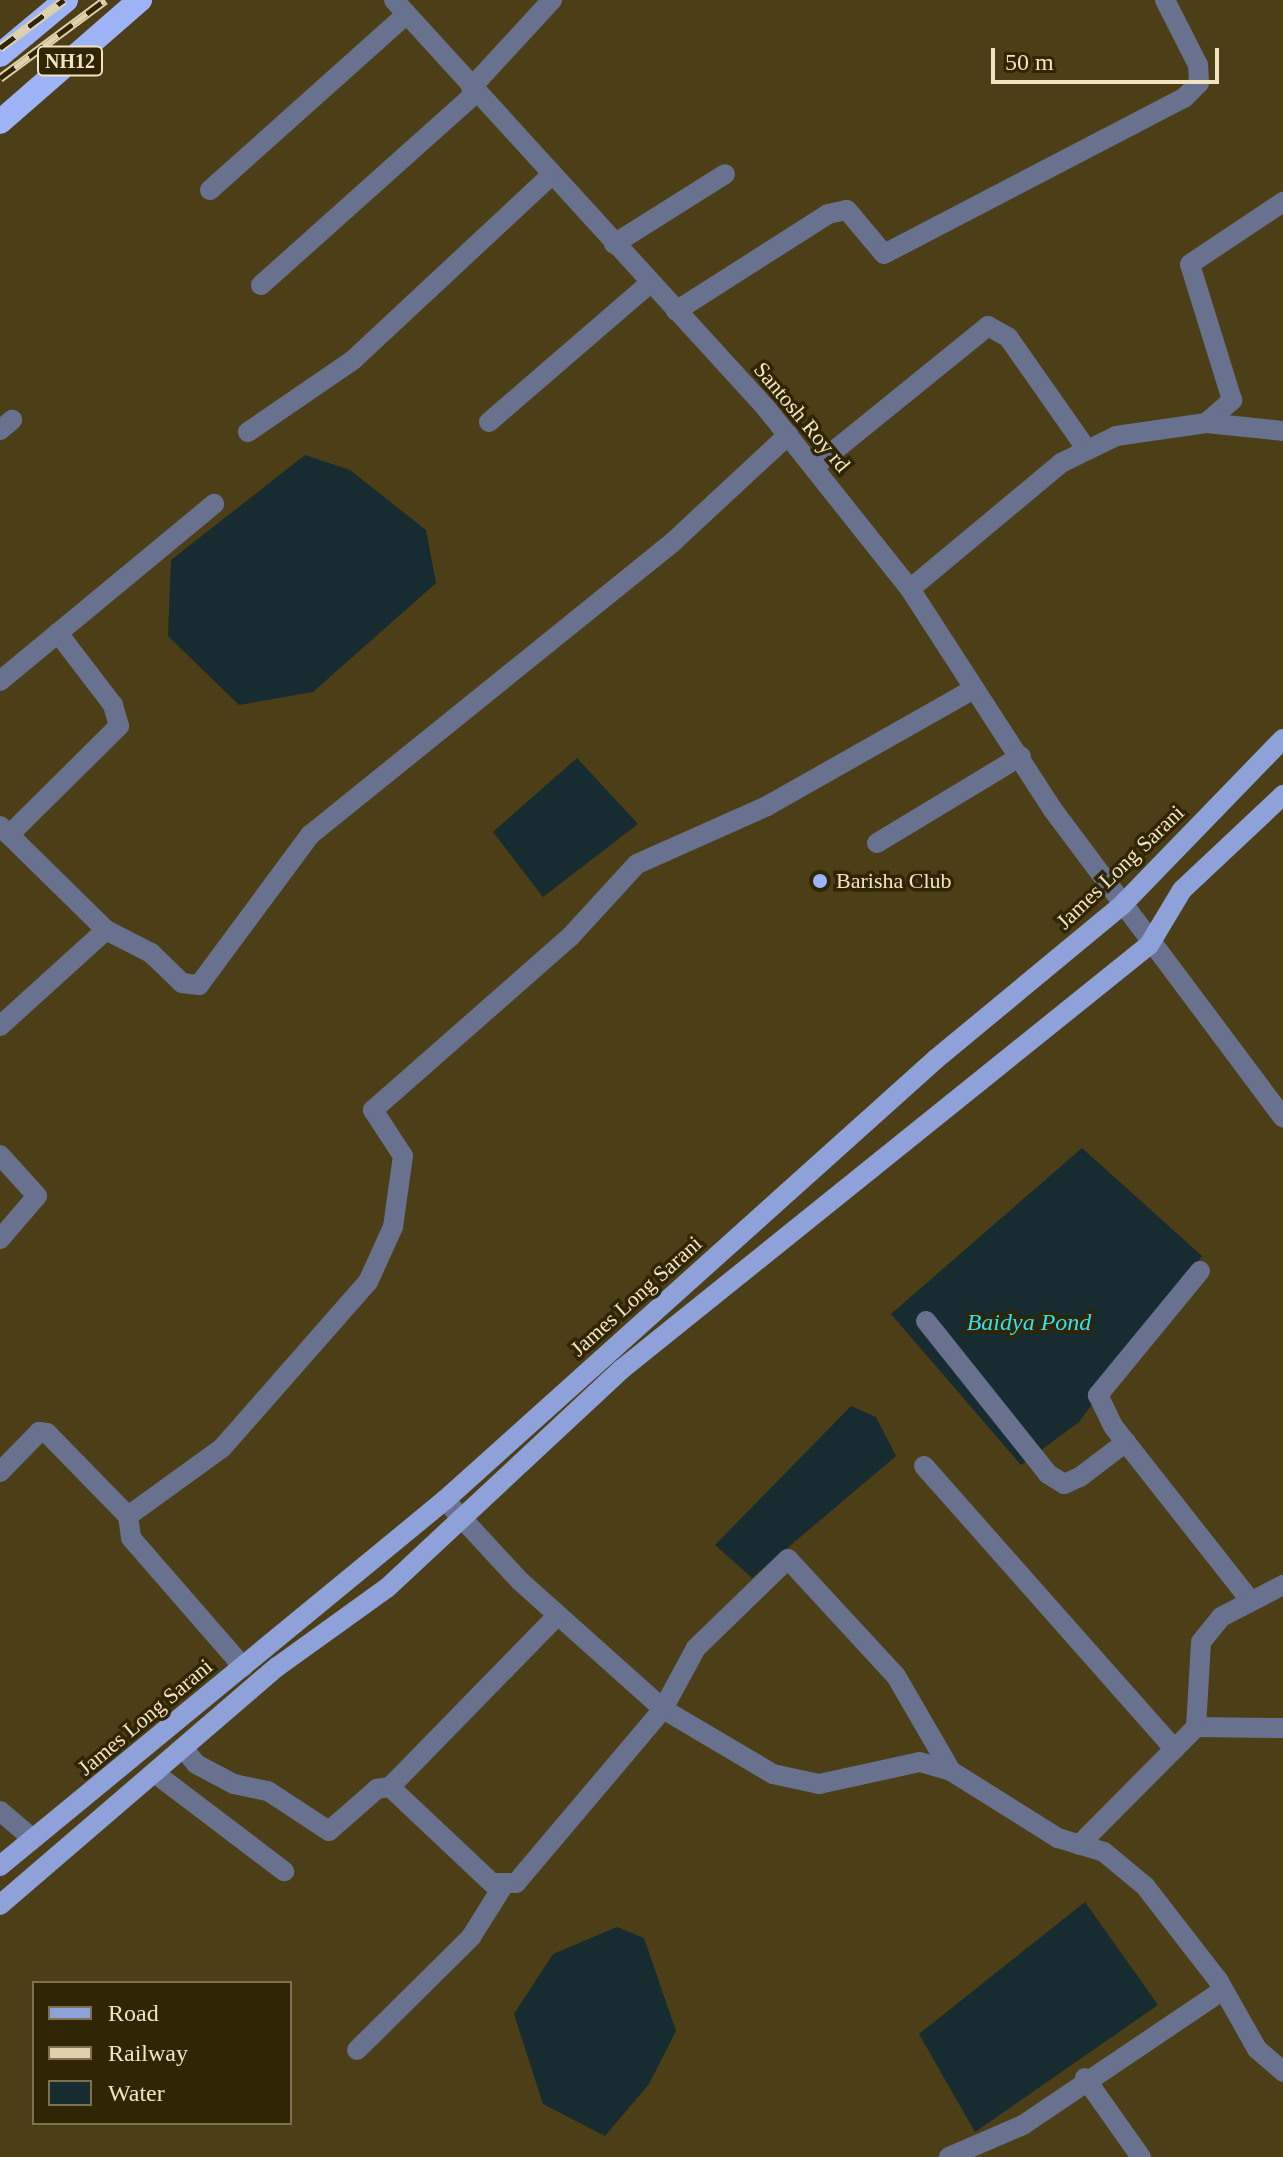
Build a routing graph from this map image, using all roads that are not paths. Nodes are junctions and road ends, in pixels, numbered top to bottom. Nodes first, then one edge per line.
1 (66, 0) edge
2 (140, 0) edge
3 (552, 0) edge
4 (1165, 0) edge
5 (400, 7) edge
6 (0, 55) edge
7 (474, 91) junction
8 (0, 122) edge
9 (725, 174) dead end
10 (550, 176) junction
11 (210, 190) dead end
12 (1283, 202) edge
13 (614, 244) junction
14 (650, 283) junction
15 (261, 285) dead end
16 (676, 311) junction
17 (489, 422) dead end
18 (1206, 423) junction
19 (1283, 431) edge
20 (248, 432) dead end
21 (788, 435) junction
22 (1087, 450) junction
23 (814, 467) junction
24 (214, 504) dead end
25 (910, 589) junction
26 (58, 633) junction
27 (0, 681) edge
28 (974, 689) junction
29 (1283, 739) edge
30 (1021, 756) junction
31 (1283, 795) edge
32 (5, 831) edge
33 (877, 843) dead end
34 (1122, 905) junction
35 (106, 930) junction
36 (1149, 945) junction
37 (0, 1026) edge
38 (1283, 1117) edge
39 (0, 1155) edge
40 (0, 1239) edge
41 (1200, 1271) dead end
42 (926, 1321) dead end
43 (528, 1425) junction
44 (1126, 1442) junction
45 (544, 1443) junction
46 (924, 1466) dead end
47 (0, 1472) edge
48 (445, 1500) junction
49 (128, 1516) junction
50 (462, 1517) junction
51 (1283, 1585) edge
52 (1250, 1600) junction
53 (558, 1615) junction
54 (243, 1667) junction
55 (663, 1709) junction
56 (1196, 1727) junction
57 (1283, 1728) edge
58 (184, 1749) junction
59 (1174, 1749) junction
60 (951, 1771) junction
61 (156, 1774) junction
62 (390, 1787) junction
63 (0, 1811) edge
64 (33, 1839) junction
65 (1079, 1845) junction
66 (0, 1866) edge
67 (284, 1871) dead end
68 (503, 1886) junction
69 (0, 1905) edge
70 (1223, 1990) junction
71 (357, 2050) dead end
72 (1280, 2064) edge
73 (1085, 2078) junction
74 (949, 2157) edge
75 (1141, 2157) edge

1 - 6 highway, NH12
2 - 8 highway, NH12
3 - 7 street
4 - 16 street
5 - 7 street, Santosh Roy rd
5 - 11 street
7 - 10 street, Santosh Roy rd
7 - 15 street
9 - 13 street
10 - 13 street, Santosh Roy rd
10 - 20 street
12 - 18 street
13 - 14 street, Santosh Roy rd
14 - 16 street, Santosh Roy rd
14 - 17 street
16 - 21 street, Santosh Roy rd
18 - 19 street
18 - 22 street
21 - 23 street, Santosh Roy rd
21 - 35 street
22 - 23 street
22 - 25 street
23 - 25 street, Santosh Roy rd
24 - 26 street
25 - 28 street, Santosh Roy rd
26 - 27 street
26 - 32 street
28 - 30 street, Santosh Roy rd
28 - 49 street
29 - 34 main road, James Long Sarani
30 - 33 street
30 - 34 street, Santosh Roy rd
31 - 36 main road
32 - 35 street
34 - 36 street, Santosh Roy rd
34 - 43 main road, James Long Sarani
35 - 37 street
36 - 38 street, Santosh Roy rd
36 - 45 main road
39 - 40 street
41 - 44 street
42 - 44 street
43 - 45 main road
43 - 48 main road, James Long Sarani
44 - 52 street
45 - 50 main road
46 - 59 street
47 - 49 street
48 - 50 street
48 - 54 main road, James Long Sarani
49 - 54 street
50 - 53 street
50 - 58 main road
51 - 52 street
52 - 56 street
53 - 55 street
53 - 62 street
54 - 64 main road, James Long Sarani
55 - 60 street
55 - 60 street
55 - 68 street
56 - 57 street
56 - 59 street
58 - 61 main road
58 - 62 street
59 - 65 street
60 - 65 street
61 - 67 street
61 - 69 main road
62 - 68 street
63 - 64 street
64 - 66 main road, James Long Sarani
65 - 70 street
68 - 71 street
70 - 72 street
70 - 73 street
73 - 74 street
73 - 75 street

